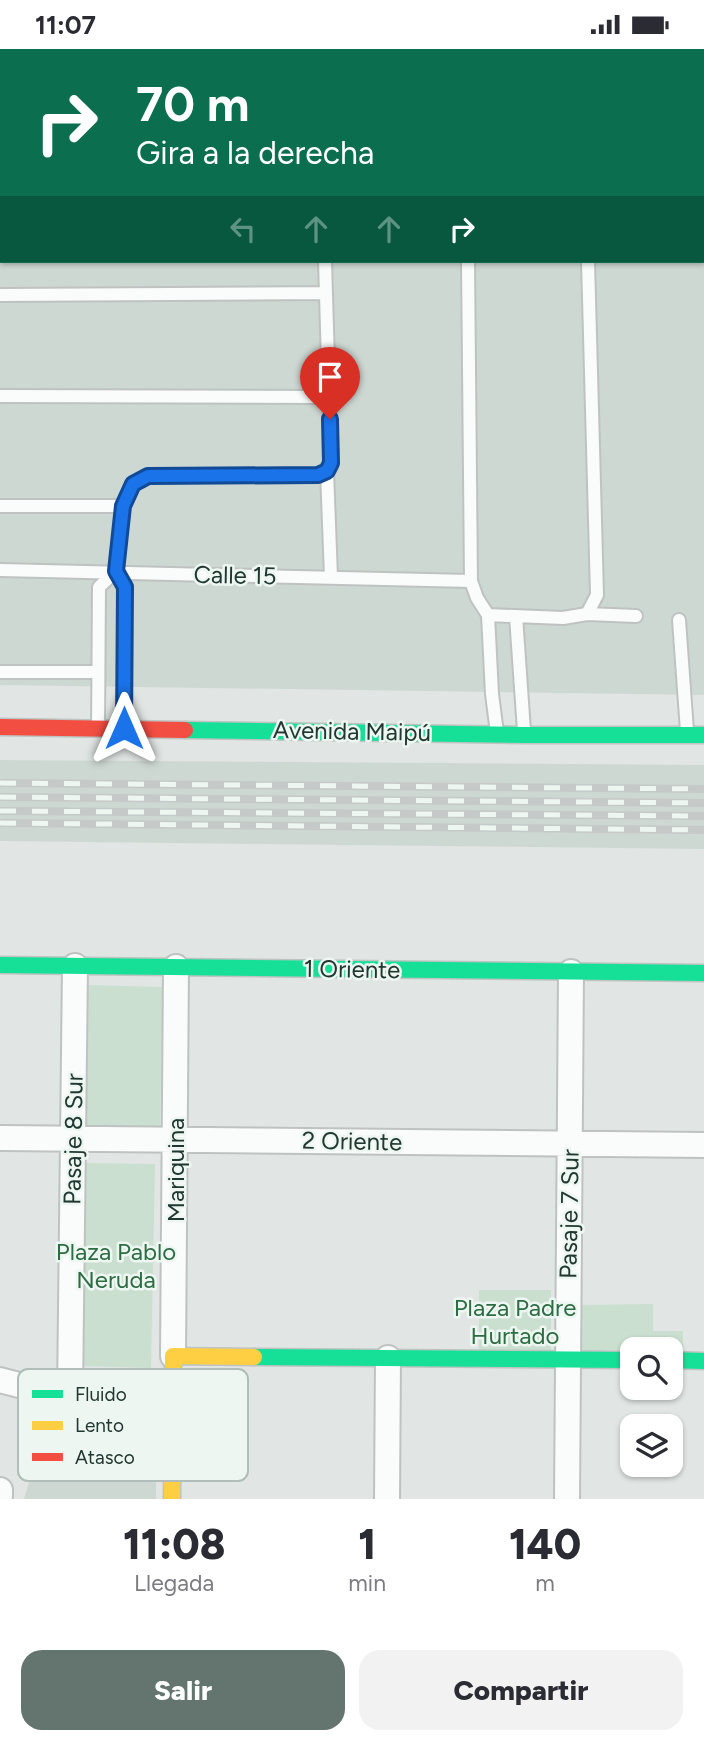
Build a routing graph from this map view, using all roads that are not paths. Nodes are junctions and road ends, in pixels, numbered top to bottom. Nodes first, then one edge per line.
1 (326, 263) edge
2 (468, 263) edge
3 (588, 263) edge
4 (326, 293) junction
5 (0, 295) edge
6 (0, 396) edge
7 (329, 397) junction
8 (327, 471) junction
9 (0, 506) edge
10 (123, 506) junction
11 (0, 570) edge
12 (116, 571) junction
13 (331, 577) junction
14 (471, 581) junction
15 (587, 614) junction
16 (488, 615) junction
17 (516, 616) junction
18 (636, 616) dead end
19 (679, 620) dead end
20 (0, 672) edge
21 (98, 672) junction
22 (0, 727) edge
23 (98, 728) junction
24 (124, 728) junction
25 (497, 733) junction
26 (525, 735) junction
27 (687, 735) junction
28 (704, 735) edge
29 (0, 965) edge
30 (75, 966) junction
31 (176, 967) junction
32 (572, 972) junction
33 (704, 973) edge
34 (0, 1138) edge
35 (73, 1139) junction
36 (175, 1140) junction
37 (570, 1144) junction
38 (704, 1145) edge
39 (173, 1356) junction
40 (388, 1358) junction
41 (568, 1360) junction
42 (620, 1360) edge
43 (683, 1360) edge
44 (704, 1361) edge
45 (70, 1369) edge
46 (173, 1369) edge
47 (0, 1380) edge
48 (18, 1385) edge
49 (172, 1481) edge
50 (0, 1490) edge
51 (0, 1496) edge
52 (172, 1499) edge
53 (387, 1499) edge
54 (567, 1499) edge

1 - 4 lane
2 - 14 lane
3 - 15 lane
4 - 5 lane
4 - 7 lane
6 - 7 lane
7 - 8 lane
8 - 10 lane
8 - 13 lane
9 - 10 lane
10 - 12 lane
11 - 12 lane, Calle 15
12 - 13 lane, Calle 15
12 - 21 lane
12 - 24 lane
13 - 14 lane, Calle 15
14 - 16 lane
15 - 17 lane
15 - 18 lane
16 - 17 lane
16 - 25 lane
17 - 26 lane
19 - 27 lane
20 - 21 lane
21 - 23 lane
22 - 23 street, Avenida Maipú
23 - 24 street, Avenida Maipú
24 - 25 street, Avenida Maipú
25 - 26 street, Avenida Maipú
26 - 27 street, Avenida Maipú
27 - 28 street, Avenida Maipú
29 - 30 street, 1 Oriente
30 - 31 street, 1 Oriente
30 - 35 street, Pasaje 8 Sur
31 - 32 street, 1 Oriente
31 - 36 street, Mariquina
32 - 33 street, 1 Oriente
32 - 37 street, Pasaje 7 Sur
34 - 35 street, 2 Oriente
35 - 36 street, 2 Oriente
35 - 45 street, Pasaje 8 Sur
36 - 37 street, 2 Oriente
36 - 39 street, Mariquina
37 - 38 street, 2 Oriente
37 - 41 street, Pasaje 7 Sur
39 - 40 street
39 - 46 street, Mariquina
40 - 41 street
40 - 53 street
41 - 42 street
41 - 54 street, Pasaje 7 Sur
43 - 44 street
47 - 48 street
49 - 52 street, Mariquina
50 - 51 street

